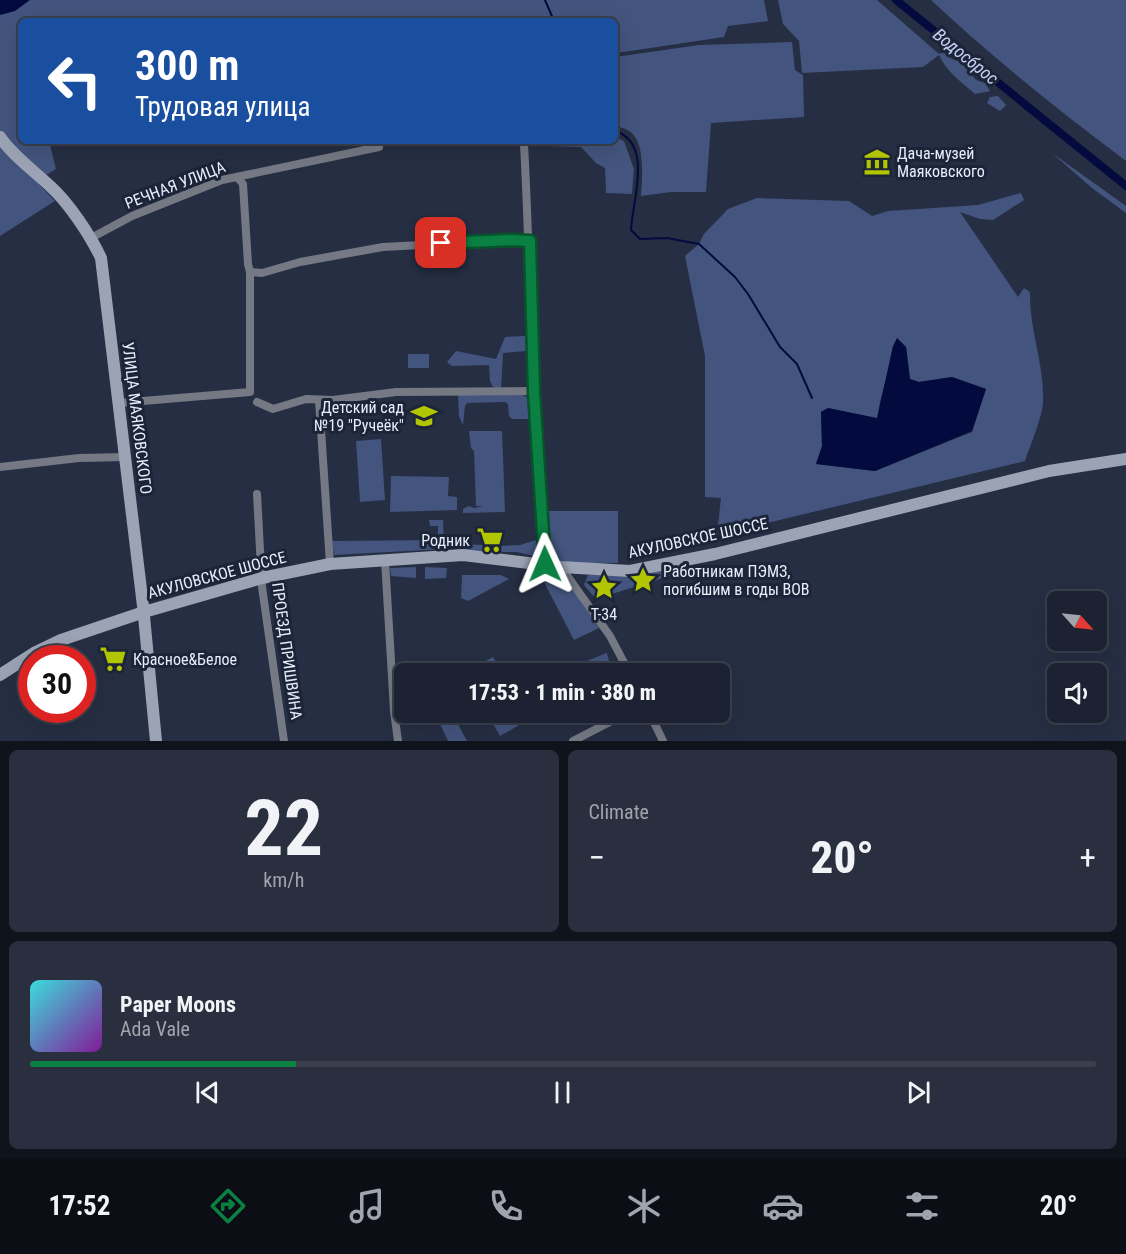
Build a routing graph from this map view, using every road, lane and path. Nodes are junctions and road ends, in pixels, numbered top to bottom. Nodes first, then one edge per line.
1 (0, 137) edge
2 (524, 144) edge
3 (379, 147) dead end
4 (237, 177) junction
5 (91, 237) junction
6 (530, 241) junction
7 (250, 272) junction
8 (534, 392) junction
9 (319, 400) junction
10 (257, 402) dead end
11 (119, 403) junction
12 (126, 457) junction
13 (1126, 459) edge
14 (0, 467) edge
15 (257, 494) dead end
16 (385, 560) junction
17 (330, 564) junction
18 (545, 564) junction
19 (561, 567) junction
20 (262, 578) junction
21 (144, 612) junction
22 (624, 663) edge
23 (0, 675) edge
24 (608, 723) edge
25 (654, 723) edge
26 (156, 741) edge
27 (284, 741) edge
28 (398, 741) edge
29 (573, 741) edge
30 (663, 741) edge

1 - 5 street, УЛИЦА МАЯКОВСКОГО
2 - 6 street
3 - 4 street, РЕЧНАЯ УЛИЦА
4 - 5 street, РЕЧНАЯ УЛИЦА
4 - 7 street
5 - 11 street, УЛИЦА МАЯКОВСКОГО
6 - 7 street
6 - 8 street
7 - 11 street
8 - 9 street
8 - 18 street
9 - 10 street
9 - 17 street
11 - 12 street, УЛИЦА МАЯКОВСКОГО
12 - 14 street
12 - 21 street, УЛИЦА МАЯКОВСКОГО
13 - 19 street, АКУЛОВСКОЕ ШОССЕ
15 - 20 street, ПРОЕЗД ПРИШВИНА
16 - 17 street, АКУЛОВСКОЕ ШОССЕ
16 - 18 street, АКУЛОВСКОЕ ШОССЕ
16 - 28 street
17 - 20 street, АКУЛОВСКОЕ ШОССЕ
18 - 19 street, АКУЛОВСКОЕ ШОССЕ
19 - 22 street
20 - 21 street, АКУЛОВСКОЕ ШОССЕ
20 - 27 street, ПРОЕЗД ПРИШВИНА
21 - 23 street, АКУЛОВСКОЕ ШОССЕ
21 - 26 street, УЛИЦА МАЯКОВСКОГО
24 - 29 street
25 - 30 street

